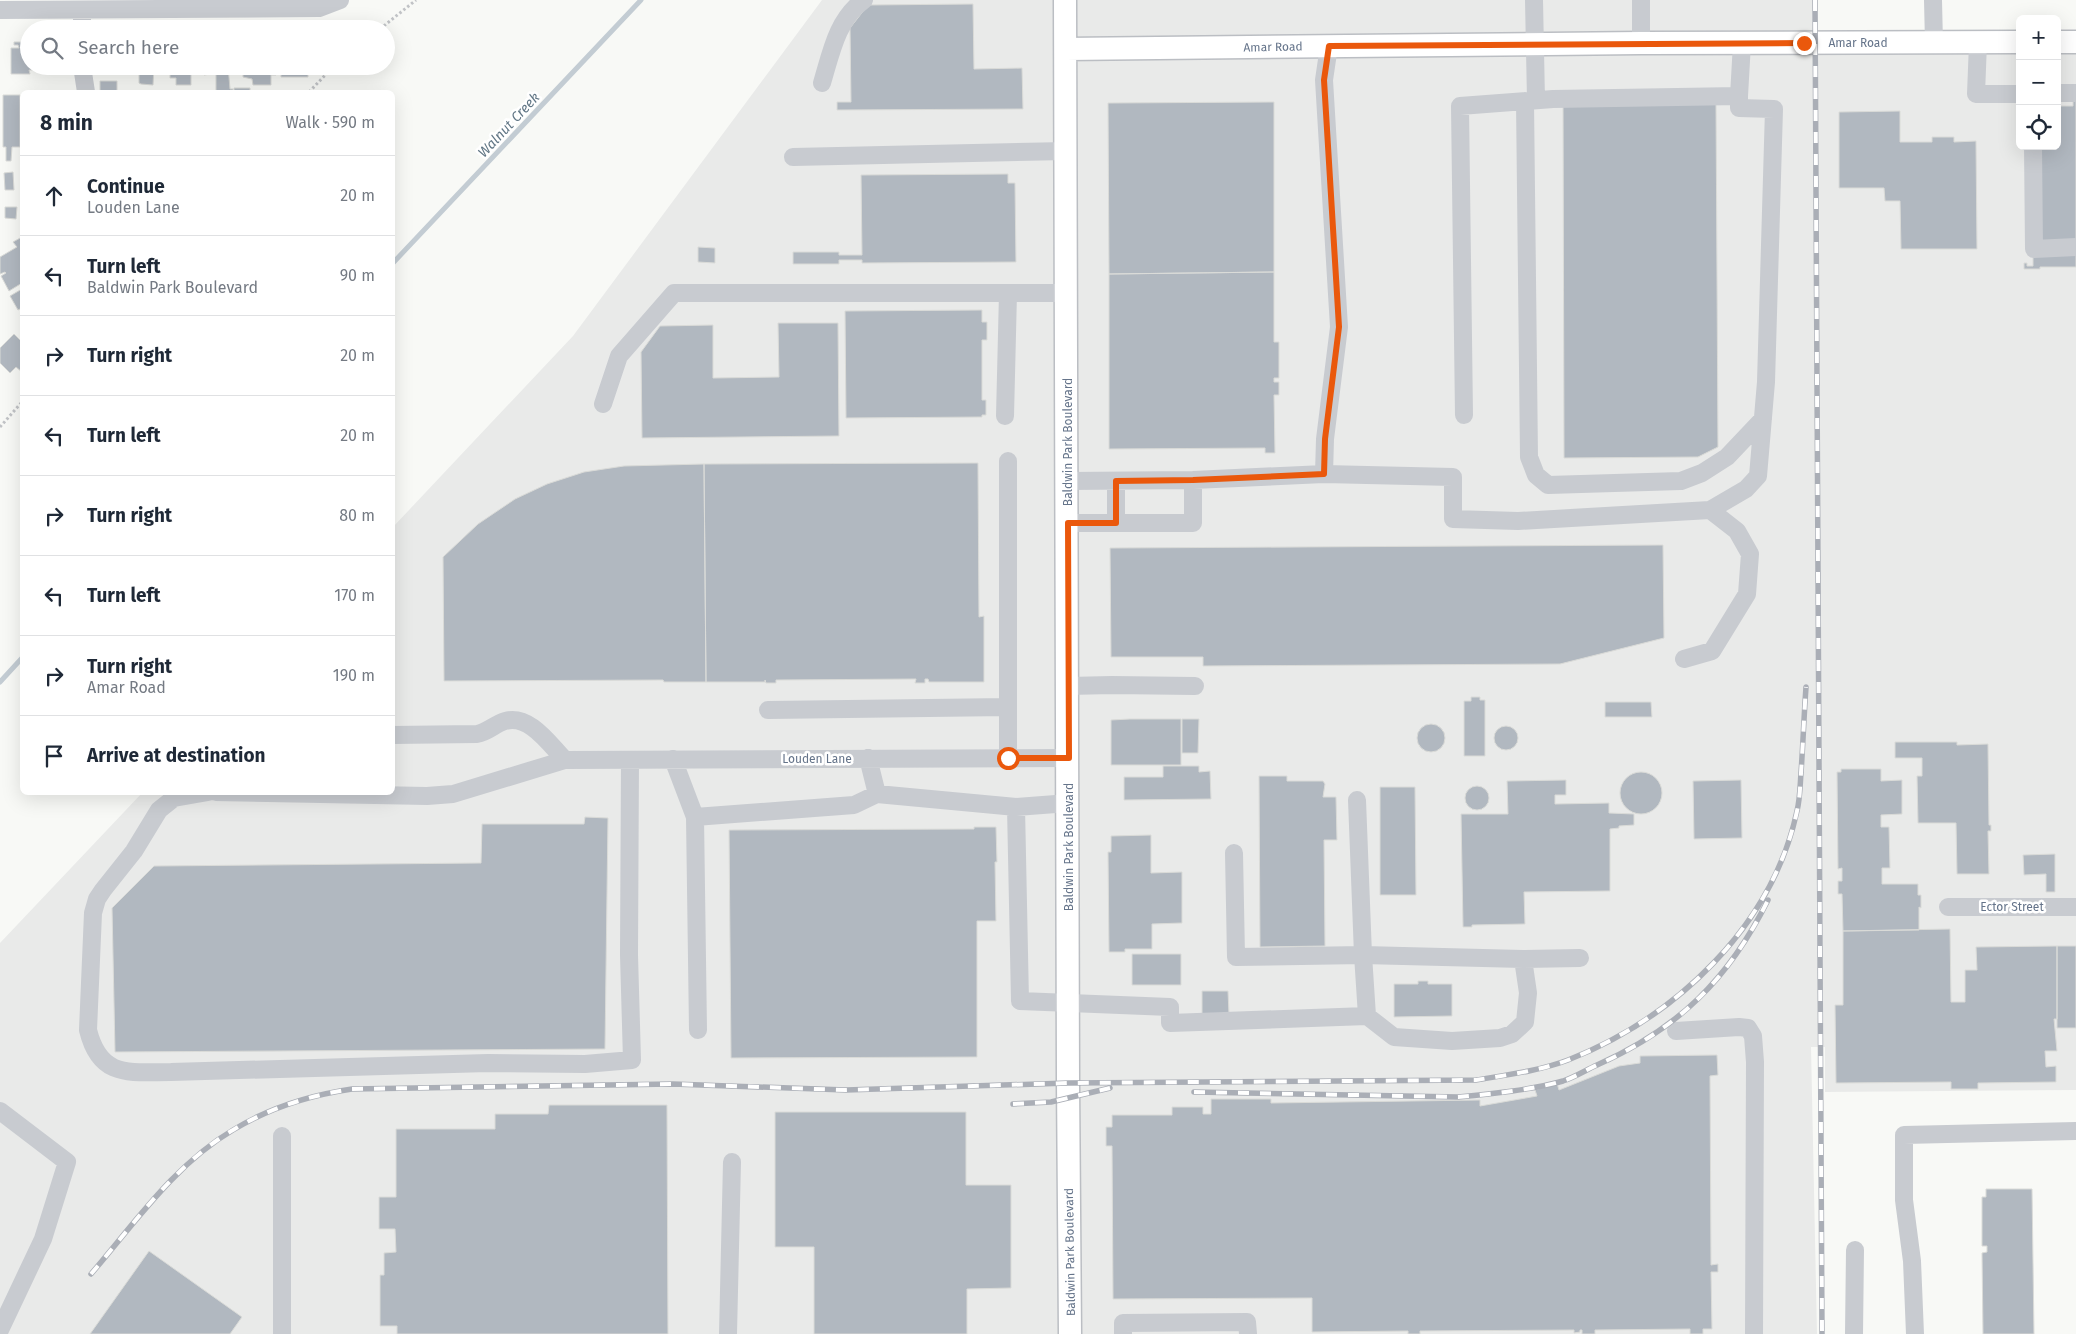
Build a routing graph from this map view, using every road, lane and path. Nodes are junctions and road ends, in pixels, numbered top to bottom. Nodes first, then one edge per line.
1 (340, 0) edge
2 (416, 0) edge
3 (864, 0) edge
4 (1065, 0) edge
5 (1534, 0) edge
6 (1642, 0) edge
7 (1933, 0) edge
8 (151, 4) edge
9 (0, 10) edge
10 (82, 10) junction
11 (82, 20) edge
12 (391, 20) edge
13 (2016, 42) edge
14 (2061, 42) edge
15 (2076, 42) edge
16 (1641, 43) junction
17 (1742, 43) junction
18 (1934, 43) junction
19 (1978, 43) junction
20 (1536, 44) junction
21 (1329, 46) junction
22 (1066, 49) junction
23 (83, 75) edge
24 (325, 75) edge
25 (822, 83) dead end
26 (86, 90) edge
27 (311, 90) edge
28 (2061, 93) edge
29 (2076, 93) edge
30 (2016, 94) edge
31 (1739, 96) junction
32 (1530, 100) junction
33 (2032, 150) edge
34 (1067, 151) junction
35 (793, 157) dead end
36 (2076, 248) edge
37 (1008, 293) junction
38 (1067, 293) junction
39 (20, 404) edge
40 (604, 404) dead end
41 (1464, 415) dead end
42 (1005, 416) dead end
43 (1763, 419) junction
44 (0, 426) edge
45 (1008, 460) dead end
46 (1324, 474) junction
47 (1068, 480) junction
48 (1193, 480) junction
49 (1116, 481) junction
50 (1710, 510) junction
51 (1068, 523) junction
52 (1116, 523) junction
53 (1684, 660) dead end
54 (1068, 686) junction
55 (1196, 686) dead end
56 (1008, 707) junction
57 (768, 710) dead end
58 (395, 734) edge
59 (868, 758) junction
60 (1008, 758) junction
61 (1069, 758) junction
62 (565, 760) junction
63 (630, 760) junction
64 (673, 760) junction
65 (877, 794) junction
66 (188, 795) edge
67 (374, 795) edge
68 (1357, 800) dead end
69 (1069, 802) junction
70 (1016, 807) junction
71 (695, 817) junction
72 (1234, 854) dead end
73 (1948, 907) dead end
74 (2076, 907) edge
75 (1363, 955) junction
76 (1580, 958) dead end
77 (1523, 959) junction
78 (1068, 1004) junction
79 (1367, 1016) junction
80 (698, 1030) dead end
81 (1676, 1031) dead end
82 (0, 1111) edge
83 (2076, 1131) edge
84 (282, 1136) dead end
85 (732, 1162) dead end
86 (1855, 1250) dead end
87 (0, 1330) edge
88 (282, 1334) edge
89 (728, 1334) edge
90 (1070, 1334) edge
91 (1123, 1334) edge
92 (1248, 1334) edge
93 (1754, 1334) edge
94 (1854, 1334) edge
95 (1915, 1334) edge

1 - 8 street
2 - 12 path
3 - 25 street
4 - 22 main road, Baldwin Park Boulevard
5 - 20 street
6 - 16 street
7 - 18 street
8 - 10 street
9 - 10 street
10 - 11 street
13 - 19 main road, Amar Road
14 - 15 main road
16 - 17 main road, Amar Road
16 - 20 main road, Amar Road
17 - 18 main road, Amar Road
17 - 31 street
18 - 19 main road, Amar Road
19 - 30 street
20 - 21 main road, Amar Road
20 - 32 street
21 - 22 main road, Amar Road
21 - 46 street
22 - 34 main road, Baldwin Park Boulevard
23 - 26 street
24 - 27 path
28 - 29 street
31 - 32 street
31 - 43 street
32 - 41 street
32 - 43 street
33 - 36 street
34 - 35 street
34 - 38 main road, Baldwin Park Boulevard
37 - 38 street
37 - 40 street
37 - 42 street
38 - 47 main road, Baldwin Park Boulevard
39 - 44 path
43 - 50 street
45 - 56 street
46 - 48 street
46 - 50 street
47 - 49 street
47 - 51 main road, Baldwin Park Boulevard
48 - 49 street
48 - 52 street
49 - 52 street
50 - 53 street
51 - 52 street
51 - 54 main road, Baldwin Park Boulevard
54 - 55 street
54 - 61 main road, Baldwin Park Boulevard
56 - 57 street
56 - 60 street
58 - 62 street
59 - 60 street, Louden Lane
59 - 64 street, Louden Lane
59 - 65 street
60 - 61 street, Louden Lane
61 - 69 main road, Baldwin Park Boulevard
62 - 63 street, Louden Lane
62 - 67 street, Louden Lane
63 - 64 street, Louden Lane
63 - 66 street
64 - 71 street
65 - 70 street
65 - 71 street
68 - 75 street
69 - 70 street
69 - 78 main road, Baldwin Park Boulevard
70 - 78 street
71 - 80 street
72 - 75 street
73 - 74 street, Ector Street
75 - 77 street
75 - 79 street
76 - 77 street
77 - 79 street
78 - 79 street
78 - 90 main road, Baldwin Park Boulevard
81 - 93 street
82 - 87 street
83 - 95 street
84 - 88 street
85 - 89 street
86 - 94 street
91 - 92 street

